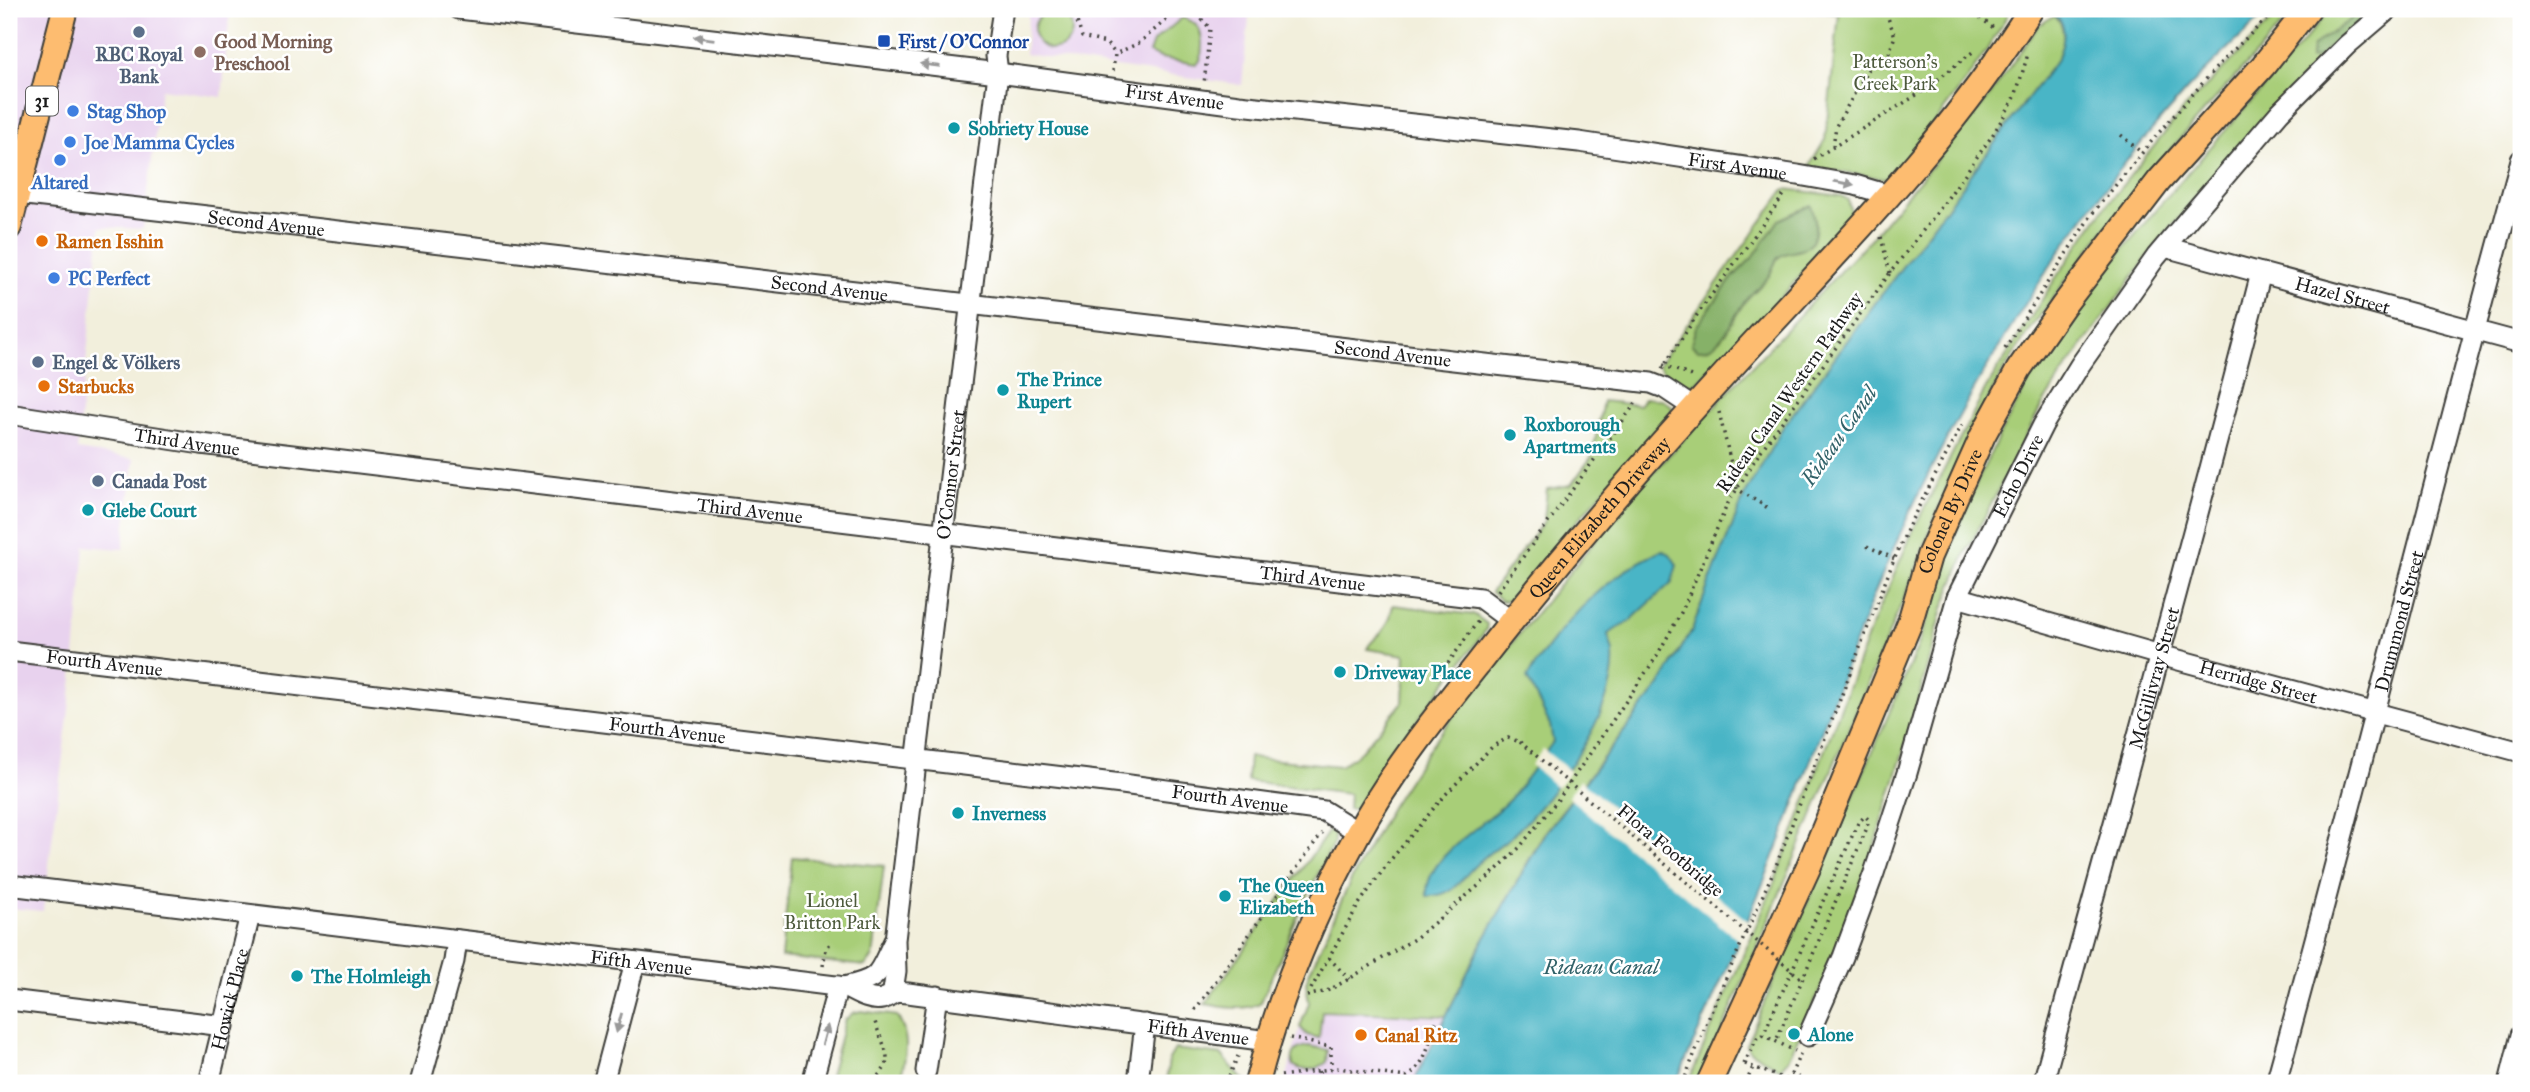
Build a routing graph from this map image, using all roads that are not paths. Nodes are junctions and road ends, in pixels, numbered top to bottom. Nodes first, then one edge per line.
1 (65, 9) edge
2 (458, 9) edge
3 (1003, 9) edge
4 (2308, 9) edge
5 (2389, 9) edge
6 (2030, 11) edge
7 (998, 73) junction
8 (2521, 160) edge
9 (14, 193) edge
10 (1889, 195) junction
11 (9, 227) edge
12 (2165, 247) junction
13 (2261, 273) junction
14 (971, 303) junction
15 (2474, 330) junction
16 (2521, 343) edge
17 (1705, 396) junction
18 (9, 414) edge
19 (944, 533) junction
20 (1957, 597) junction
21 (1511, 621) junction
22 (9, 652) edge
23 (2160, 655) junction
24 (2376, 714) junction
25 (2521, 752) edge
26 (918, 760) junction
27 (1358, 832) junction
28 (9, 885) edge
29 (250, 915) junction
30 (457, 940) junction
31 (895, 940) junction
32 (635, 962) junction
33 (841, 986) junction
34 (885, 995) junction
35 (937, 996) junction
36 (9, 1000) edge
37 (1145, 1024) junction
38 (224, 1026) junction
39 (2521, 1035) edge
40 (1279, 1040) junction
41 (1804, 1044) road end
42 (926, 1071) dead end
43 (1138, 1082) edge
44 (1714, 1082) edge
45 (209, 1083) edge
46 (420, 1083) edge
47 (603, 1083) edge
48 (812, 1083) edge
49 (1257, 1083) edge
50 (2043, 1083) edge
51 (2276, 1083) edge
52 (2509, 1083) edge

1 - 9 main road, 31
7 -> 2 street, First Avenue
3 - 7 street, O'Connor Street
4 - 44 main road, Colonel By Drive
5 - 12 street, Echo Drive
6 - 10 main road, Queen Elizabeth Driveway
7 -> 10 street, First Avenue
7 - 14 street, O'Connor Street
8 - 15 street, Drummond Street
9 - 11 main road, 31
9 - 14 street, Second Avenue
10 - 17 main road, Queen Elizabeth Driveway
12 - 13 street, Hazel Street
12 - 20 street, Echo Drive
13 - 15 street, Hazel Street
13 - 23 street, McGillivray Street
14 - 17 street, Second Avenue
14 - 19 street, O'Connor Street
15 - 16 street, Hazel Street
15 - 24 street, Drummond Street
17 - 21 main road, Queen Elizabeth Driveway
18 - 19 street, Third Avenue
19 - 21 street, Third Avenue
19 - 26 street, O'Connor Street
20 - 23 street, Herridge Street
20 - 41 street, Echo Drive
21 - 27 main road, Queen Elizabeth Driveway
22 - 26 street, Fourth Avenue
23 - 24 street, Herridge Street
23 - 50 street, McGillivray Street
24 - 25 street, Herridge Street
24 - 51 street, Drummond Street
26 - 27 street, Fourth Avenue
26 - 31 street, O'Connor Street
27 - 40 main road, Queen Elizabeth Driveway
28 - 29 street, Fifth Avenue
29 - 30 street, Fifth Avenue
29 - 38 street, Howick Place
30 - 32 street, Fifth Avenue
30 - 46 street
31 - 33 street, O'Connor Street
31 - 34 street, O'Connor Street
32 - 33 street, Fifth Avenue
32 -> 47 street
33 - 34 street, Fifth Avenue
48 -> 33 street
34 - 35 street, Fifth Avenue
35 - 37 street, Fifth Avenue
35 - 42 street
36 - 38 street
37 - 40 street, Fifth Avenue
37 - 43 street
38 - 45 street, Howick Place
39 - 52 street
40 - 49 main road, Queen Elizabeth Driveway

